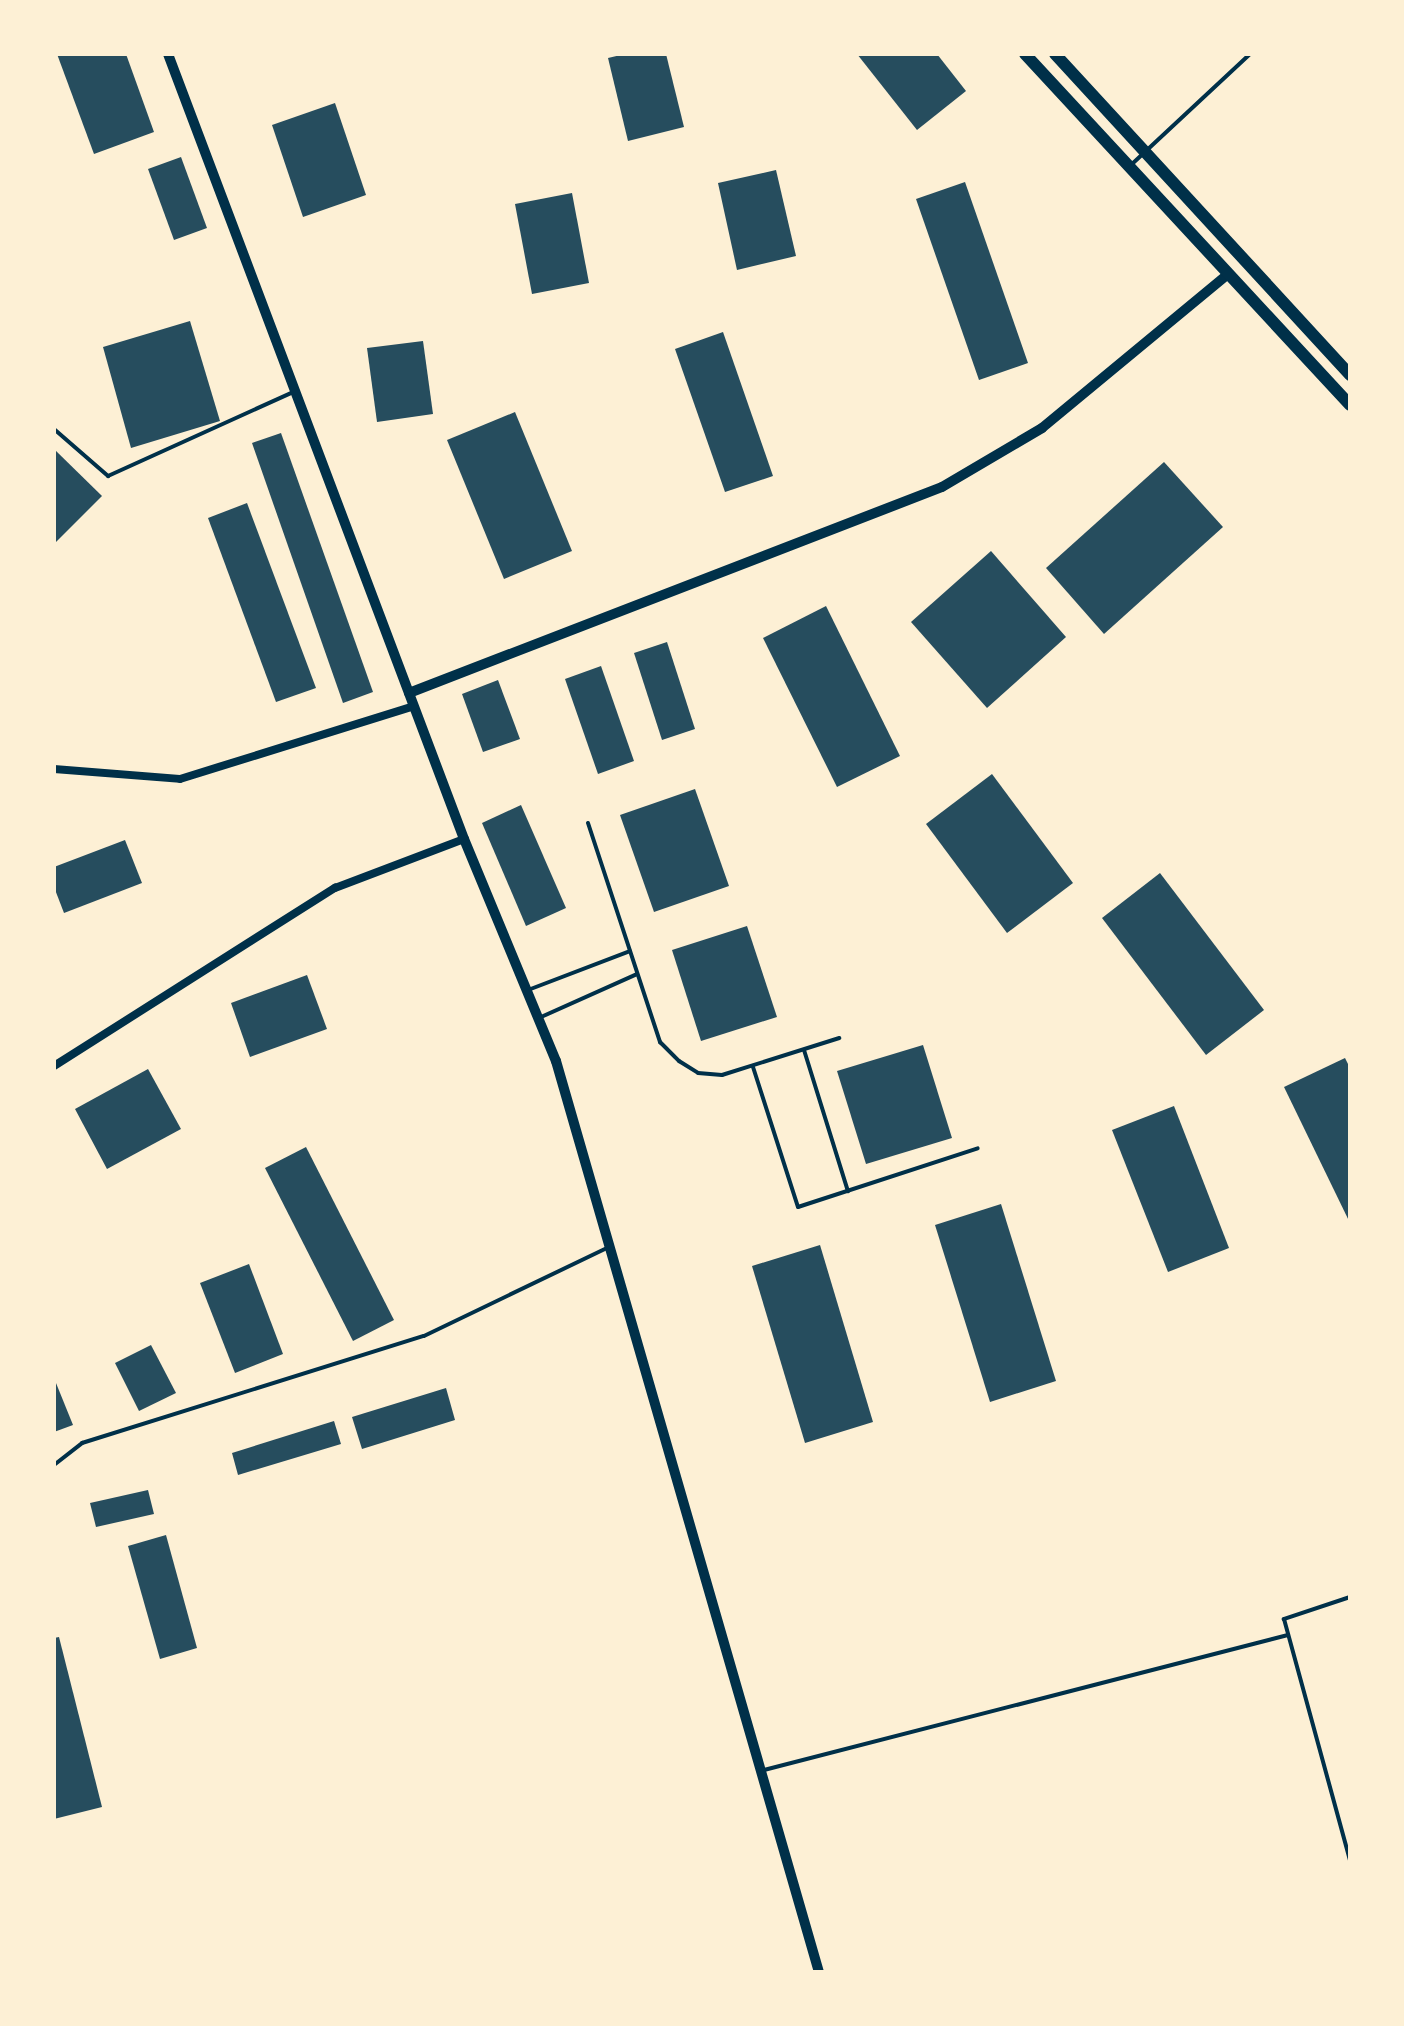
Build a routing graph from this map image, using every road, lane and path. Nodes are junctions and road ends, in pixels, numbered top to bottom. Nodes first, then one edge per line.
1 (168, 54) edge
2 (1025, 54) edge
3 (1055, 54) edge
4 (1250, 54) edge
5 (1143, 154) junction
6 (1127, 168) junction
7 (1227, 275) junction
8 (1350, 375) edge
9 (295, 391) junction
10 (1350, 405) edge
11 (54, 429) edge
12 (409, 693) junction
13 (414, 706) junction
14 (54, 769) edge
15 (588, 823) dead end
16 (464, 839) junction
17 (630, 951) junction
18 (637, 974) junction
19 (528, 990) junction
20 (539, 1018) junction
21 (839, 1038) dead end
22 (804, 1050) junction
23 (54, 1066) edge
24 (753, 1067) junction
25 (978, 1148) dead end
26 (848, 1191) junction
27 (609, 1247) junction
28 (54, 1465) edge
29 (1350, 1597) edge
30 (1288, 1635) junction
31 (761, 1771) junction
32 (1350, 1861) edge
33 (819, 1972) edge

1 - 9 street
2 - 6 main road
3 - 5 main road
4 - 5 lane
5 - 6 lane
5 - 8 main road
6 - 7 main road
7 - 10 main road
7 - 12 street
9 - 11 lane
9 - 12 street
12 - 13 street
13 - 14 street
13 - 16 street
15 - 17 lane
16 - 19 street
16 - 23 street
17 - 18 lane
17 - 19 lane
18 - 20 lane
18 - 24 lane
19 - 20 street
20 - 27 street
21 - 22 lane
22 - 24 lane
22 - 26 lane
24 - 26 lane
25 - 26 lane
27 - 28 lane
27 - 31 street
29 - 30 lane
30 - 31 lane
30 - 32 lane
31 - 33 street

